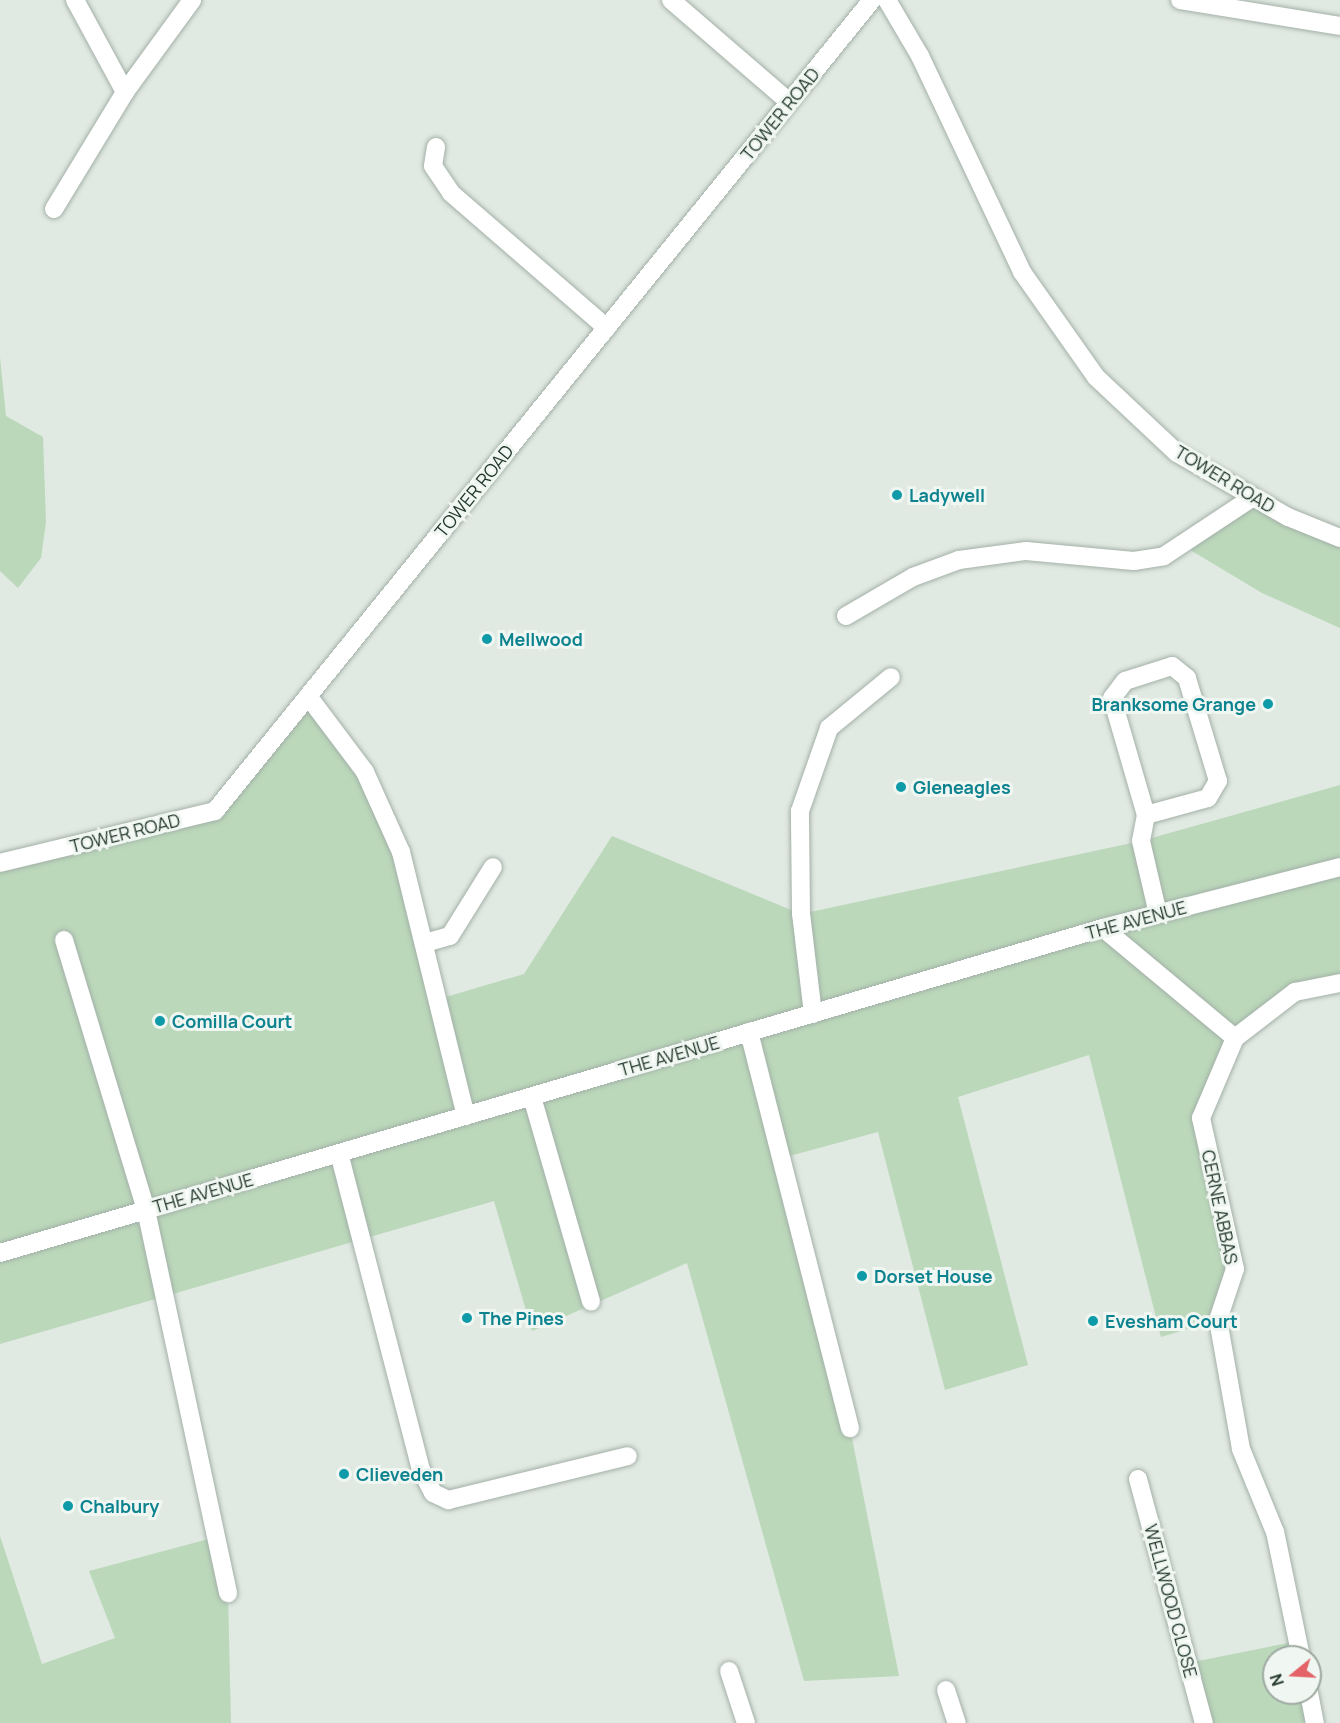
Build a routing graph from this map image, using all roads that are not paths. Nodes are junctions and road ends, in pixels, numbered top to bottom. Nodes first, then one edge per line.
1 (75, 0) edge
2 (192, 0) edge
3 (671, 0) edge
4 (872, 0) edge
5 (887, 0) edge
6 (1180, 0) edge
7 (1340, 26) edge
8 (125, 92) junction
9 (789, 102) junction
10 (436, 147) dead end
11 (54, 209) dead end
12 (607, 328) junction
13 (1252, 497) junction
14 (1340, 538) edge
15 (846, 616) dead end
16 (891, 677) dead end
17 (308, 696) junction
18 (1146, 815) junction
19 (0, 863) edge
20 (493, 867) dead end
21 (1340, 867) edge
22 (1158, 914) junction
23 (1103, 928) junction
24 (64, 940) dead end
25 (424, 943) junction
26 (1340, 982) edge
27 (813, 1014) junction
28 (749, 1032) junction
29 (1235, 1038) junction
30 (532, 1096) junction
31 (466, 1116) junction
32 (339, 1153) junction
33 (146, 1210) junction
34 (0, 1253) edge
35 (591, 1302) dead end
36 (850, 1428) dead end
37 (628, 1456) dead end
38 (1138, 1479) dead end
39 (228, 1593) dead end
40 (1299, 1645) edge
41 (729, 1671) dead end
42 (946, 1690) dead end
43 (1311, 1705) edge
44 (746, 1723) edge
45 (957, 1723) edge
46 (1204, 1723) edge
47 (1315, 1723) edge

1 - 8 street
2 - 8 street
3 - 9 street
4 - 9 street, TOWER ROAD
5 - 13 street, TOWER ROAD
6 - 7 street
8 - 11 street
9 - 12 street, TOWER ROAD
10 - 12 street
12 - 17 street, TOWER ROAD
13 - 14 street, TOWER ROAD
13 - 15 street
16 - 27 street
17 - 19 street, TOWER ROAD
17 - 25 street
18 - 18 street
18 - 22 street
20 - 25 street
21 - 22 street, THE AVENUE
22 - 23 street, THE AVENUE
23 - 27 street, THE AVENUE
23 - 29 street
24 - 33 street
25 - 31 street
26 - 29 street, CERNE ABBAS
27 - 28 street, THE AVENUE
28 - 30 street, THE AVENUE
28 - 36 street
29 - 40 street, CERNE ABBAS
30 - 31 street, THE AVENUE
30 - 35 street
31 - 32 street, THE AVENUE
32 - 33 street, THE AVENUE
32 - 37 street
33 - 34 street, THE AVENUE
33 - 39 street
38 - 46 street, WELLWOOD CLOSE
41 - 44 street
42 - 45 street
43 - 47 street

